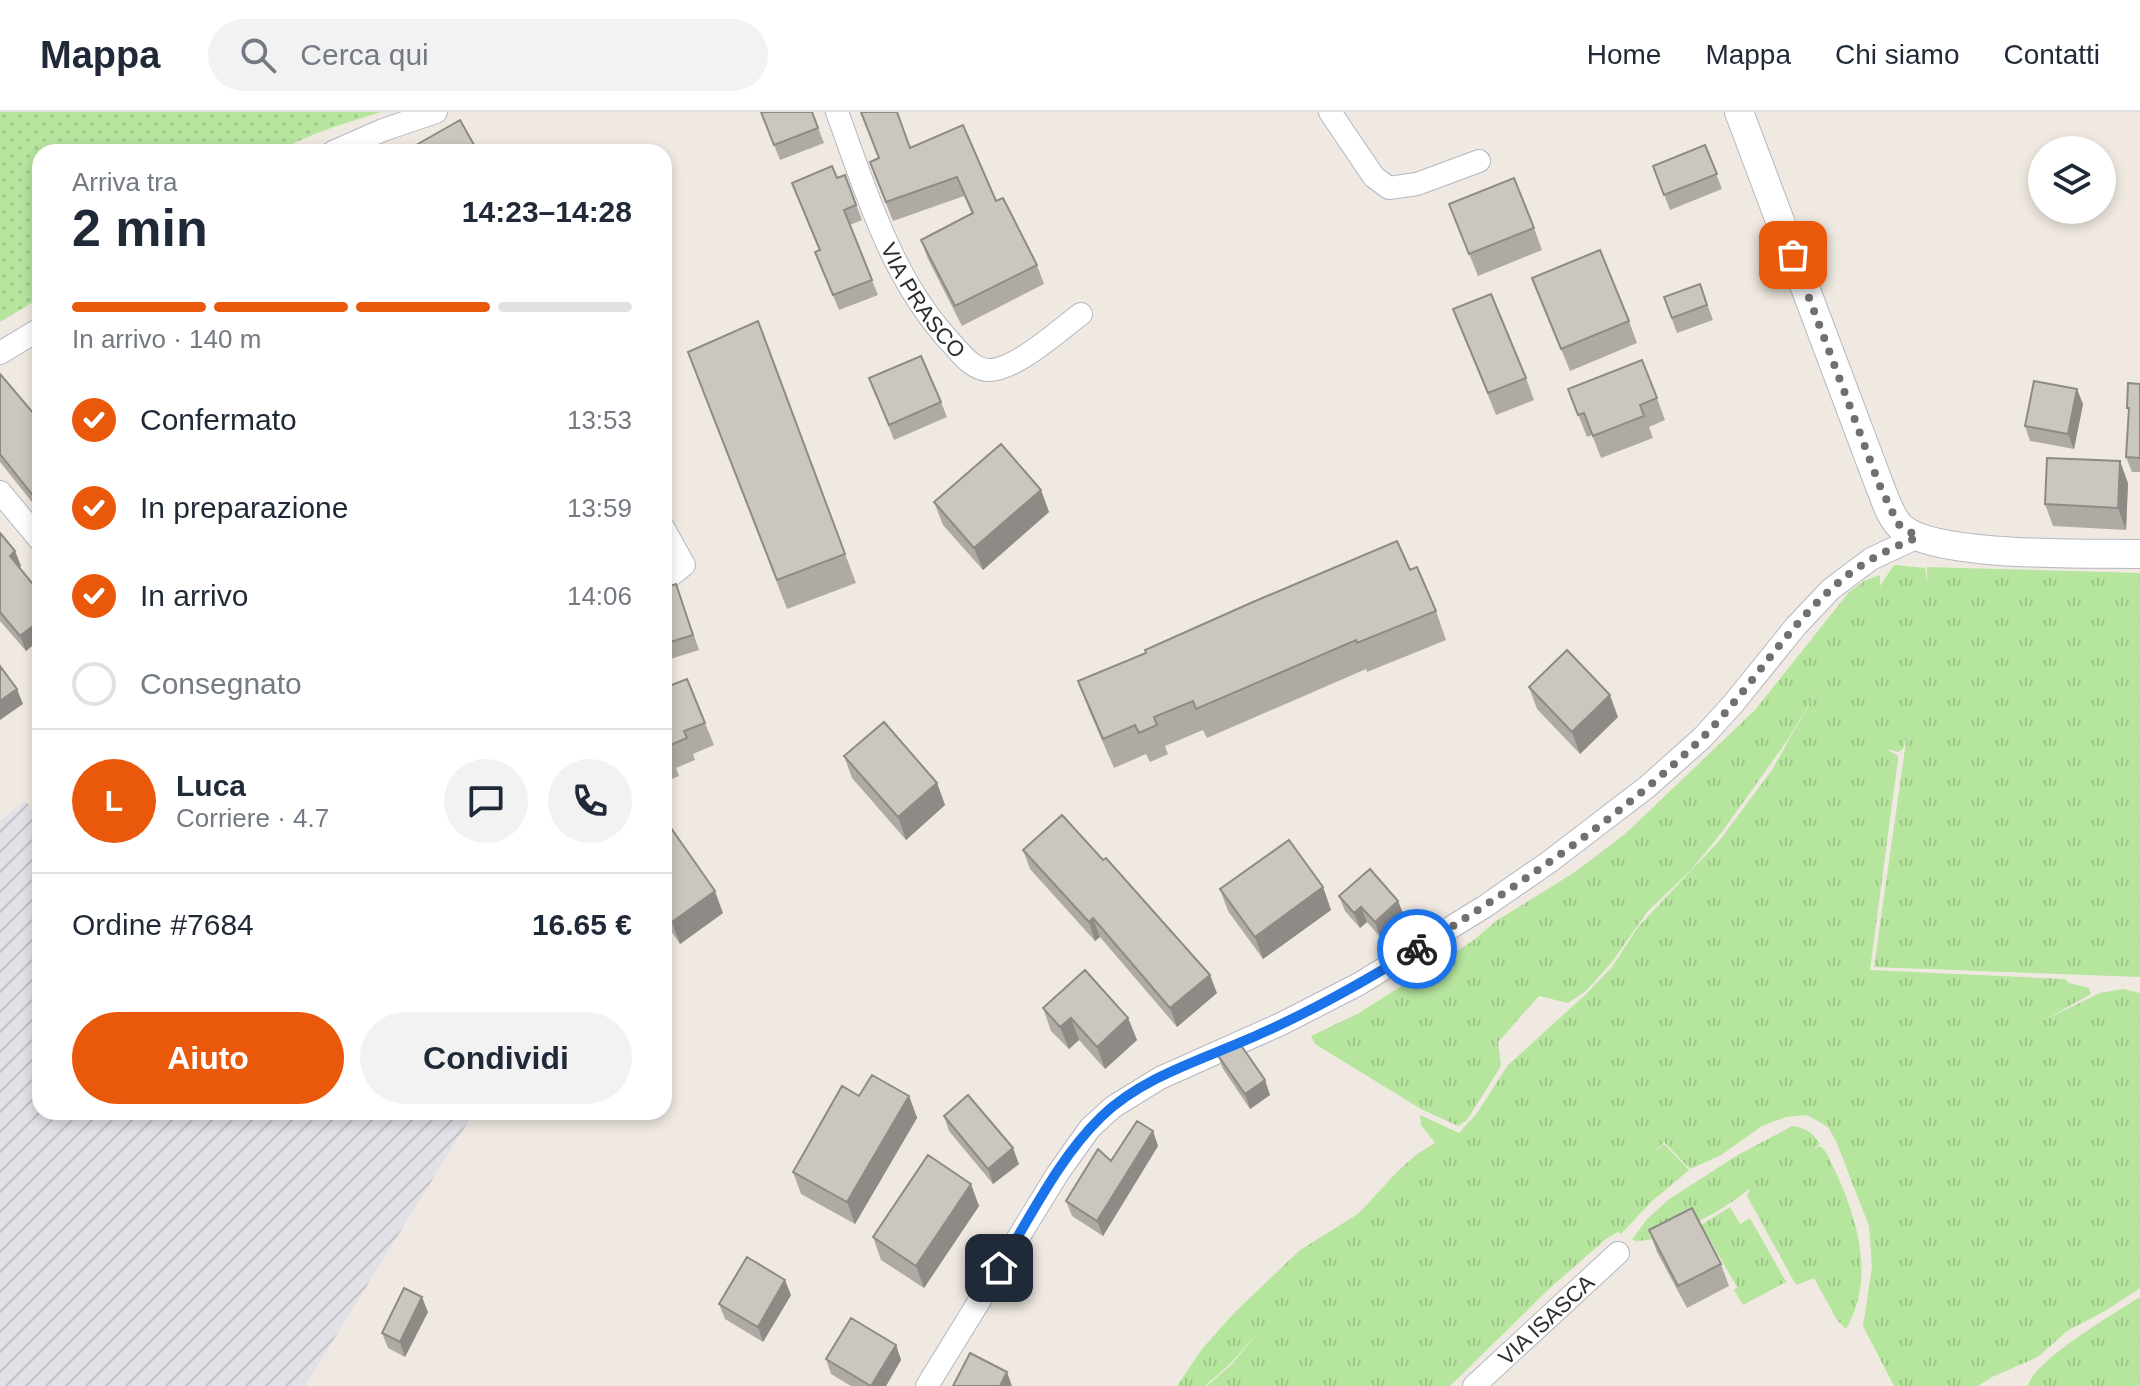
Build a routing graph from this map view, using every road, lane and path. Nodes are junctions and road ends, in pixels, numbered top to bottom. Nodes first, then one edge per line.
1 (436, 112) edge
2 (837, 112) edge
3 (1330, 112) edge
4 (1739, 112) edge
5 (351, 144) edge
6 (1479, 161) dead end
7 (1081, 314) dead end
8 (32, 334) edge
9 (0, 353) edge
10 (0, 492) edge
11 (32, 530) edge
12 (1918, 537) junction
13 (672, 543) edge
14 (2140, 554) edge
15 (672, 575) edge
16 (1618, 1253) dead end
17 (927, 1386) edge
18 (1474, 1386) edge

1 - 5 street
2 - 7 street, VIA PRASCO
3 - 6 street
4 - 12 street
8 - 9 street
10 - 11 street
12 - 14 street
12 - 17 street
13 - 15 street
16 - 18 street, VIA ISASCA

